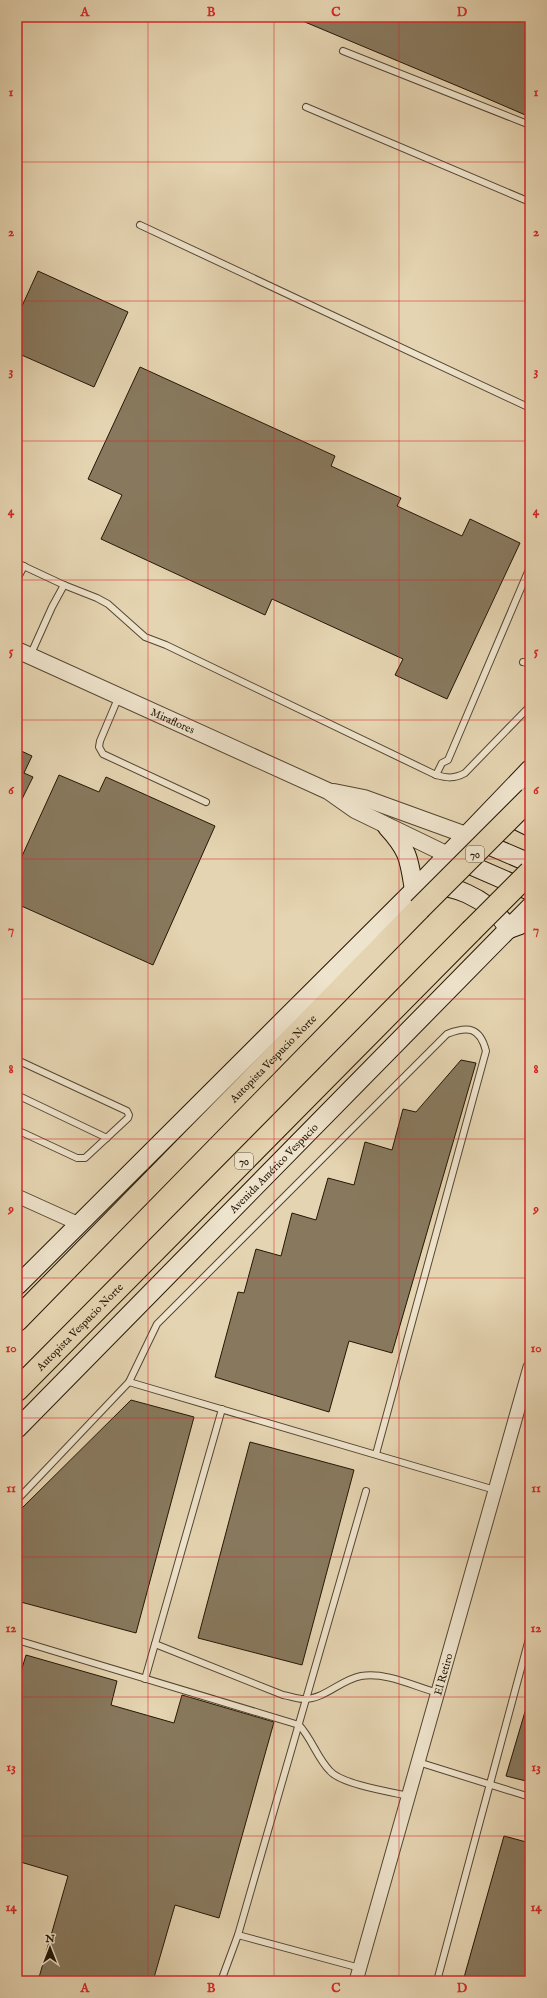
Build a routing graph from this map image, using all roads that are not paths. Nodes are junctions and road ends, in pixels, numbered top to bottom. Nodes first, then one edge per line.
1 (343, 51) dead end
2 (306, 107) dead end
3 (530, 125) edge
4 (530, 202) edge
5 (140, 225) dead end
6 (530, 408) edge
7 (17, 563) edge
8 (24, 566) junction
9 (530, 567) edge
10 (17, 579) edge
11 (64, 585) junction
12 (24, 653) edge
13 (523, 662) dead end
14 (530, 664) edge
15 (119, 696) junction
16 (530, 706) edge
17 (530, 769) edge
18 (436, 775) junction
19 (328, 791) junction
20 (502, 798) junction
21 (530, 798) edge
22 (206, 802) dead end
23 (530, 826) edge
24 (387, 827) junction
25 (466, 835) junction
26 (448, 855) junction
27 (530, 863) edge
28 (530, 872) edge
29 (530, 891) edge
30 (416, 900) junction
31 (530, 907) edge
32 (530, 921) edge
33 (509, 929) junction
34 (17, 1060) edge
35 (17, 1095) edge
36 (17, 1130) edge
37 (107, 1138) junction
38 (17, 1196) edge
39 (79, 1224) junction
40 (17, 1286) edge
41 (17, 1320) edge
42 (530, 1367) edge
43 (129, 1382) junction
44 (17, 1390) edge
45 (222, 1409) junction
46 (17, 1429) edge
47 (376, 1454) junction
48 (495, 1490) junction
49 (366, 1491) dead end
50 (17, 1500) edge
51 (530, 1635) edge
52 (17, 1640) edge
53 (155, 1644) junction
54 (145, 1679) junction
55 (438, 1694) junction
56 (304, 1699) junction
57 (299, 1725) junction
58 (418, 1762) junction
59 (490, 1785) junction
60 (409, 1796) junction
61 (530, 1797) edge
62 (238, 1935) junction
63 (360, 1968) junction
64 (221, 1981) edge
65 (356, 1981) edge
66 (437, 1981) edge

1 - 3 lane
2 - 4 lane
5 - 6 lane
7 - 8 lane
8 - 10 lane
8 - 11 lane
9 - 18 lane
11 - 12 lane
11 - 18 lane
12 - 15 street, Miraflores
13 - 14 lane
15 - 19 street, Miraflores
15 - 22 lane
16 - 18 lane
17 - 20 main road
19 - 24 street, Miraflores
19 - 25 street, Miraflores
20 - 23 main road
20 - 25 main road
21 - 30 highway, Autopista Vespucio Norte / 70, bridge
24 - 26 street, Miraflores
24 - 30 main road
25 - 26 main road
25 - 27 main road, Miraflores
26 - 29 main road, Miraflores
26 - 30 main road
28 - 44 highway, Autopista Vespucio Norte / 70, bridge
30 - 33 main road
30 - 39 main road
30 - 41 highway, Autopista Vespucio Norte / 70
31 - 33 main road, Avenida Américo Vespucio
32 - 33 main road
33 - 46 main road, Avenida Américo Vespucio
34 - 37 lane
35 - 37 lane
36 - 37 lane
38 - 39 street
39 - 40 main road
42 - 48 street, El Retiro
43 - 45 lane
43 - 47 lane
43 - 50 lane
45 - 47 lane
45 - 53 lane
47 - 48 lane
48 - 55 street, El Retiro
49 - 56 lane
51 - 59 lane
52 - 54 lane
53 - 54 lane
53 - 56 lane
54 - 57 lane
55 - 56 lane
55 - 58 street, El Retiro
56 - 57 lane
57 - 60 lane
57 - 62 lane
58 - 59 lane
58 - 60 street, El Retiro
59 - 61 lane
59 - 66 lane
60 - 63 street, El Retiro
62 - 63 lane
62 - 64 lane
63 - 65 street, El Retiro

